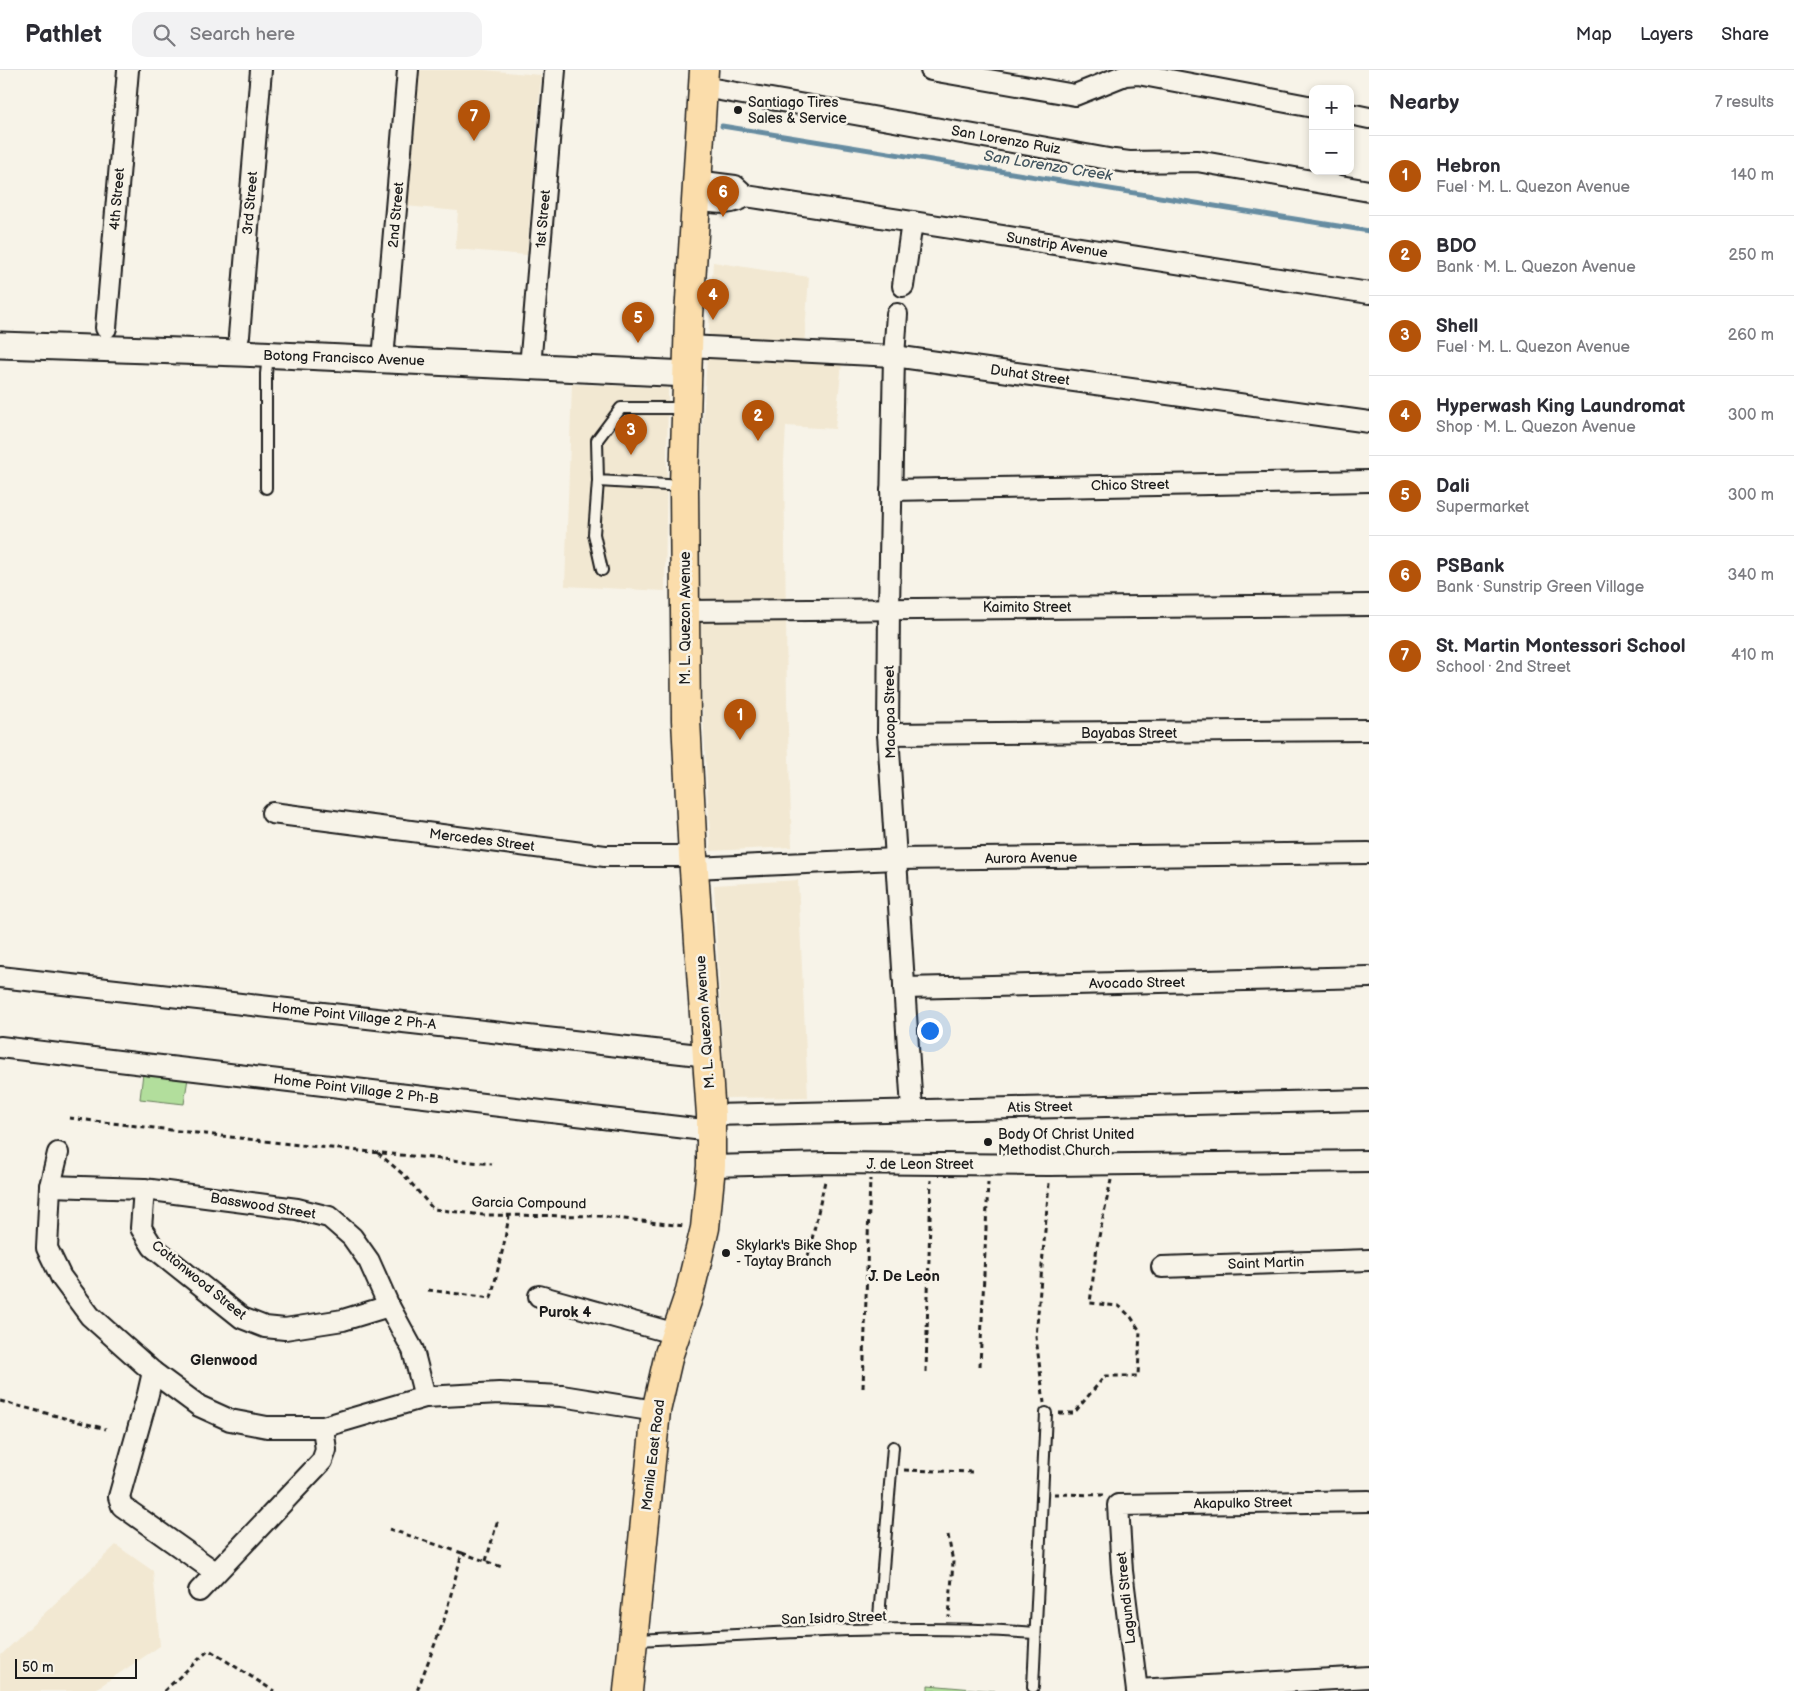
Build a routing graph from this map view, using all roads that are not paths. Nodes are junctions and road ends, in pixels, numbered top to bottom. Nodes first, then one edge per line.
1 (128, 70) edge
2 (261, 70) edge
3 (408, 70) edge
4 (555, 70) edge
5 (931, 70) edge
6 (704, 79) edge
7 (1309, 106) edge
8 (1354, 115) edge
9 (1369, 118) edge
10 (696, 191) junction
11 (1369, 192) edge
12 (912, 222) junction
13 (902, 286) dead end
14 (1369, 293) edge
15 (897, 314) dead end
16 (106, 328) dead end
17 (239, 336) dead end
18 (0, 345) edge
19 (688, 346) junction
20 (268, 355) junction
21 (894, 356) junction
22 (383, 360) junction
23 (530, 367) junction
24 (688, 374) junction
25 (686, 408) junction
26 (1369, 422) edge
27 (598, 480) junction
28 (1369, 481) edge
29 (684, 486) junction
30 (266, 488) dead end
31 (891, 490) junction
32 (602, 570) dead end
33 (1369, 605) edge
34 (889, 608) junction
35 (684, 611) junction
36 (1369, 730) edge
37 (888, 734) junction
38 (272, 813) dead end
39 (1369, 853) edge
40 (896, 860) junction
41 (693, 862) junction
42 (0, 977) edge
43 (1369, 978) edge
44 (904, 988) junction
45 (0, 1047) edge
46 (708, 1056) junction
47 (1369, 1100) edge
48 (912, 1109) junction
49 (711, 1123) junction
50 (58, 1153) dead end
51 (1369, 1161) edge
52 (712, 1166) junction
53 (50, 1186) junction
54 (144, 1189) junction
55 (1369, 1260) edge
56 (1162, 1267) dead end
57 (539, 1296) dead end
58 (388, 1306) junction
59 (676, 1334) junction
60 (153, 1372) junction
61 (425, 1397) junction
62 (656, 1410) junction
63 (1046, 1413) road end
64 (323, 1427) junction
65 (893, 1447) dead end
66 (1369, 1500) edge
67 (1118, 1505) joint
68 (215, 1572) junction
69 (199, 1591) dead end
70 (878, 1629) junction
71 (1035, 1633) junction
72 (634, 1640) junction
73 (1369, 1678) edge
74 (1033, 1687) dead end
75 (1137, 1690) edge
76 (628, 1691) edge

1 - 16 street, 4th Street
2 - 17 street, 3rd Street
3 - 22 street, 2nd Street
4 - 23 street, 1st Street
5 - 7 street
6 - 10 main road, M. L. Quezon Avenue
6 - 11 street, San Lorenzo Ruiz
8 - 9 street
10 - 12 street, Sunstrip Avenue
10 - 19 main road, M. L. Quezon Avenue
12 - 13 street
12 - 14 street, Sunstrip Avenue
15 - 21 street, Macopa Street
18 - 20 street, Botong Francisco Avenue
19 - 21 street, Duhat Street
19 - 24 main road, M. L. Quezon Avenue
20 - 22 street, Botong Francisco Avenue
20 - 30 lane
21 - 26 street, Duhat Street
21 - 31 street, Macopa Street
22 - 23 street, Botong Francisco Avenue
23 - 24 street, Botong Francisco Avenue
24 - 25 main road, M. L. Quezon Avenue
25 - 27 lane
25 - 29 main road, M. L. Quezon Avenue
27 - 29 lane
27 - 32 lane
28 - 31 street, Chico Street
29 - 35 main road, M. L. Quezon Avenue
31 - 34 street, Macopa Street
33 - 34 street, Kaimito Street
34 - 35 street, Kaimito Street
34 - 37 street, Macopa Street
35 - 41 main road, M. L. Quezon Avenue
36 - 37 street, Bayabas Street
37 - 40 street, Macopa Street
38 - 41 street, Mercedes Street
39 - 40 street, Aurora Avenue
40 - 41 street, Aurora Avenue
40 - 44 street, Macopa Street
41 - 46 main road, M. L. Quezon Avenue
42 - 46 street, Home Point Village 2 Ph-A
43 - 44 street, Avocado Street
44 - 48 street, Macopa Street
45 - 49 street, Home Point Village 2 Ph-B
46 - 49 main road, M. L. Quezon Avenue
47 - 48 street, Atis Street
48 - 49 street, Atis Street
49 - 52 main road, M. L. Quezon Avenue
50 - 53 street
51 - 52 street, J. de Leon Street
52 - 59 main road, Manila East Road
53 - 54 street, Basswood Street
53 - 60 street
54 - 58 street, Basswood Street
54 - 58 street, Cottonwood Street
55 - 56 street, Saint Martin
57 - 59 street
58 - 61 street, Basswood Street
59 - 62 main road, Manila East Road
60 - 64 street
60 - 68 street
61 - 62 street
61 - 64 street
62 - 72 main road, Manila East Road
63 - 71 lane
64 - 68 street
65 - 70 lane
66 - 67 street, Akapulko Street
67 - 75 street, Lagundi Street
68 - 69 street
70 - 71 lane, San Isidro Street
70 - 72 lane, San Isidro Street
71 - 74 lane
72 - 76 main road, Manila East Road
73 - 75 street

